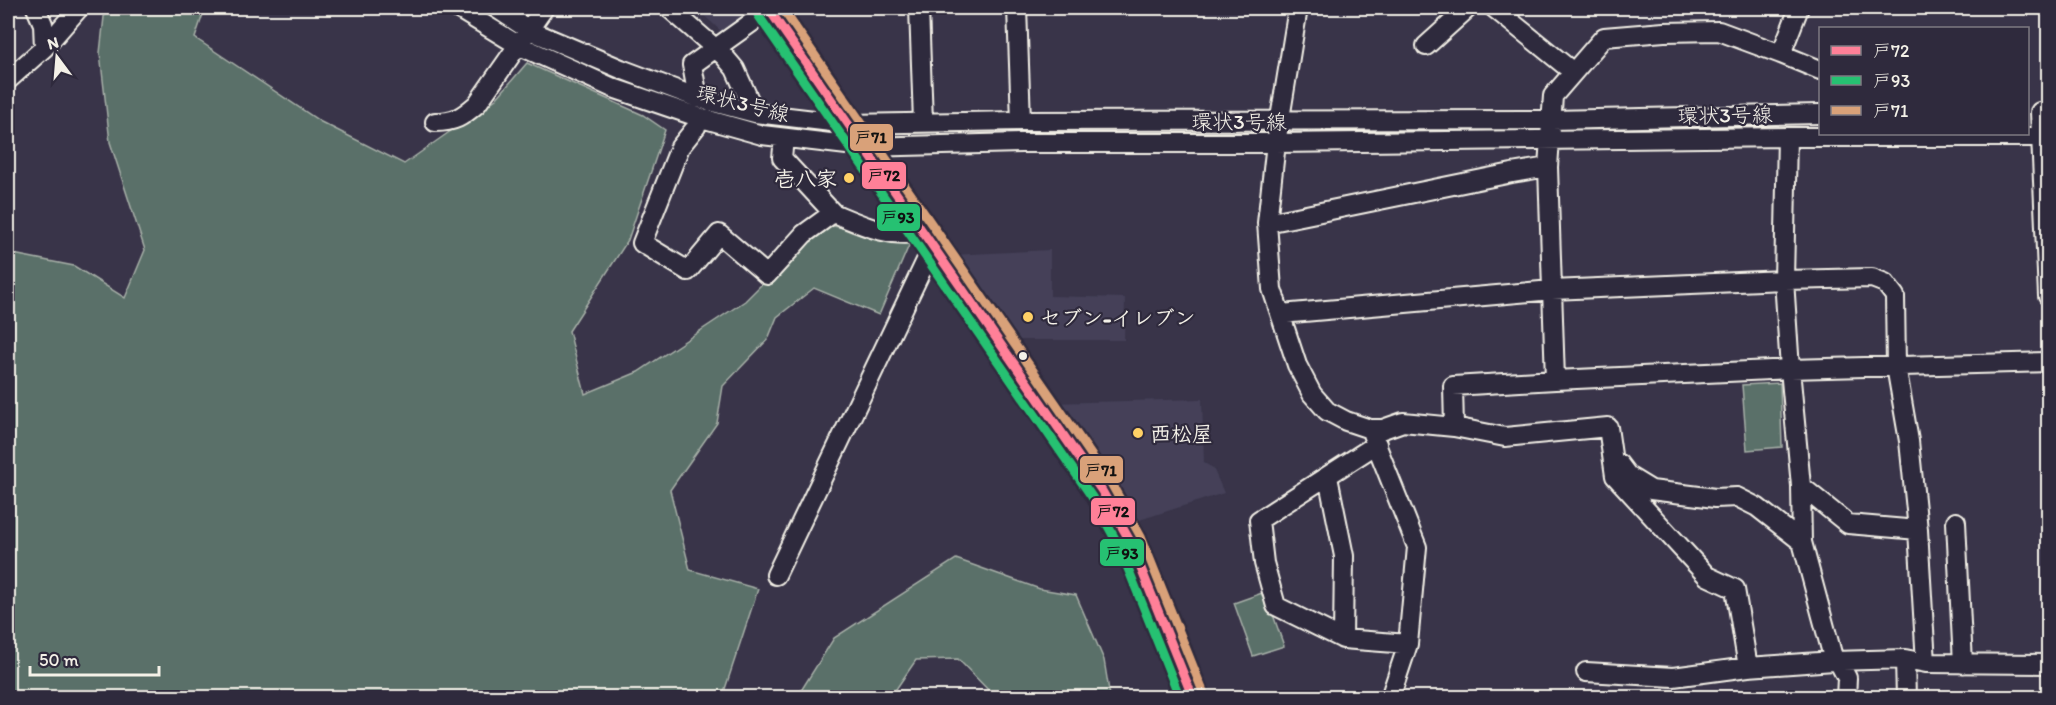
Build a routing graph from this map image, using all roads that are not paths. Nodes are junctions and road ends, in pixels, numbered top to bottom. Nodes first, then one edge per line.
1 (36, 8) edge
2 (79, 8) edge
3 (457, 8) edge
4 (496, 8) edge
5 (544, 8) edge
6 (669, 8) edge
7 (770, 8) edge
8 (919, 8) edge
9 (1017, 8) edge
10 (1298, 8) edge
11 (1468, 8) edge
12 (1494, 8) edge
13 (1799, 8) edge
14 (529, 30) junction
15 (518, 45) junction
16 (1426, 46) dead end
17 (44, 48) junction
18 (717, 49) junction
19 (1781, 54) junction
20 (1819, 69) edge
21 (1574, 72) junction
22 (8, 80) edge
23 (698, 98) junction
24 (2039, 112) edge
25 (755, 113) junction
26 (1819, 114) edge
27 (698, 117) junction
28 (1021, 120) junction
29 (1552, 120) junction
30 (1280, 121) junction
31 (923, 122) junction
32 (435, 123) dead end
33 (848, 124) junction
34 (1883, 135) edge
35 (1787, 137) junction
36 (2045, 137) edge
37 (784, 138) junction
38 (1550, 140) junction
39 (1276, 143) junction
40 (864, 147) junction
41 (1548, 167) junction
42 (833, 213) junction
43 (1267, 223) junction
44 (928, 239) junction
45 (1784, 280) junction
46 (1552, 290) junction
47 (2049, 297) edge
48 (1281, 314) junction
49 (2049, 362) edge
50 (1896, 366) junction
51 (1790, 369) junction
52 (1555, 380) junction
53 (1454, 427) junction
54 (1374, 437) junction
55 (1610, 453) junction
56 (1328, 477) junction
57 (1801, 486) junction
58 (1956, 522) dead end
59 (1918, 530) junction
60 (1802, 542) junction
61 (776, 575) dead end
62 (1343, 639) junction
63 (1408, 644) junction
64 (1905, 659) junction
65 (1836, 661) junction
66 (1926, 663) junction
67 (1963, 664) junction
68 (2049, 664) edge
69 (1748, 667) junction
70 (1586, 672) dead end
71 (1193, 698) edge
72 (1390, 698) edge
73 (1846, 698) edge
74 (1906, 698) edge

1 - 17 street
2 - 17 street
3 - 15 street, 環状3号線
4 - 14 street, 環状3号線
5 - 14 street
6 - 18 street
7 - 18 street
7 - 33 street
8 - 31 street
9 - 28 street
10 - 30 street
11 - 16 street
12 - 21 street
13 - 19 street
14 - 15 street
14 - 23 street, 環状3号線
15 - 27 street, 環状3号線
15 - 32 street
17 - 22 street
18 - 23 street
18 - 25 street
19 - 20 street
19 - 21 street
21 - 29 street
23 - 25 street, 環状3号線
24 - 36 street
25 - 33 street, 環状3号線
26 - 29 street, 環状3号線
27 - 37 street, 環状3号線
27 - 42 street
28 - 30 street, 環状3号線
28 - 31 street, 環状3号線
29 - 30 street, 環状3号線
29 - 38 street
30 - 39 street
31 - 33 street, 環状3号線
33 - 40 street
34 - 35 street, 環状3号線
34 - 36 street, 環状3号線
35 - 38 street, 環状3号線
35 - 45 street
36 - 47 street
37 - 40 street, 環状3号線
37 - 42 street
38 - 39 street, 環状3号線
38 - 41 street
39 - 40 street, 環状3号線
39 - 43 street
40 - 44 street
41 - 43 street
41 - 46 street
42 - 44 street
43 - 48 street
44 - 61 street
44 - 71 street
45 - 46 street
45 - 50 street
45 - 51 street
46 - 48 street
46 - 52 street
48 - 54 street
49 - 50 street
50 - 51 street
50 - 59 street
51 - 52 street
51 - 57 street
52 - 53 street
53 - 54 street
53 - 55 street
54 - 56 street
54 - 63 street
55 - 60 street
55 - 69 street
56 - 62 street
56 - 62 street
57 - 59 street
57 - 60 street
58 - 67 street
59 - 66 street
60 - 65 street
62 - 63 street
63 - 72 street
64 - 65 street
64 - 66 street
64 - 74 street
65 - 69 street
65 - 73 street
66 - 67 street
67 - 68 street
69 - 70 street

